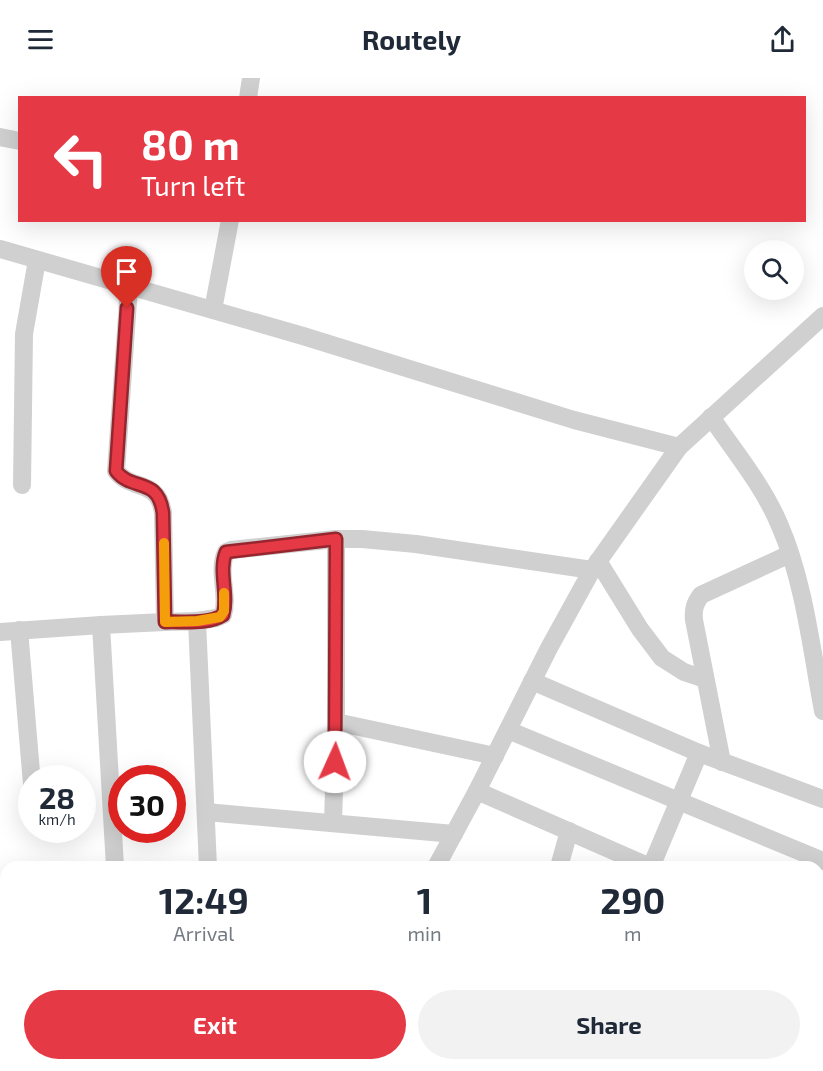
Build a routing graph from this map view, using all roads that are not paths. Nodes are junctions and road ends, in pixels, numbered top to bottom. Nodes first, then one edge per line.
1 (251, 78) edge
2 (248, 96) edge
3 (0, 137) edge
4 (18, 141) edge
5 (230, 222) edge
6 (0, 249) edge
7 (36, 260) junction
8 (129, 287) junction
9 (213, 310) junction
10 (823, 316) edge
11 (711, 417) junction
12 (679, 447) junction
13 (22, 485) dead end
14 (336, 539) junction
15 (790, 554) junction
16 (595, 565) junction
17 (197, 621) junction
18 (165, 622) junction
19 (102, 624) junction
20 (19, 630) junction
21 (0, 632) edge
22 (705, 679) junction
23 (532, 681) junction
24 (823, 711) edge
25 (336, 722) junction
26 (508, 730) junction
27 (699, 753) junction
28 (495, 756) junction
29 (722, 762) junction
30 (30, 765) edge
31 (477, 791) junction
32 (823, 799) edge
33 (678, 802) junction
34 (206, 812) junction
35 (333, 823) junction
36 (569, 831) junction
37 (454, 834) junction
38 (115, 861) edge
39 (208, 861) edge
40 (439, 861) edge
41 (561, 861) edge
42 (637, 861) edge
43 (653, 861) edge
44 (823, 861) edge

1 - 2 street
3 - 4 street
5 - 9 street
6 - 7 street
7 - 8 street
7 - 13 street
8 - 9 street
8 - 18 street
9 - 12 street
10 - 11 street
11 - 12 street
11 - 15 street
12 - 16 street
14 - 16 street
14 - 17 street
14 - 25 street
15 - 22 street
15 - 24 street
16 - 22 street
16 - 23 street
17 - 18 street
17 - 34 street
18 - 19 street
19 - 20 street
19 - 38 street
20 - 21 street
20 - 30 street
22 - 29 street
23 - 26 street
23 - 27 street
25 - 28 street
25 - 35 street
26 - 28 street
26 - 33 street
27 - 29 street
27 - 33 street
28 - 31 street
29 - 32 street
31 - 36 street
31 - 37 street
33 - 43 street
33 - 44 street
34 - 35 street
34 - 39 street
35 - 37 street
36 - 41 street
36 - 42 street
37 - 40 street

